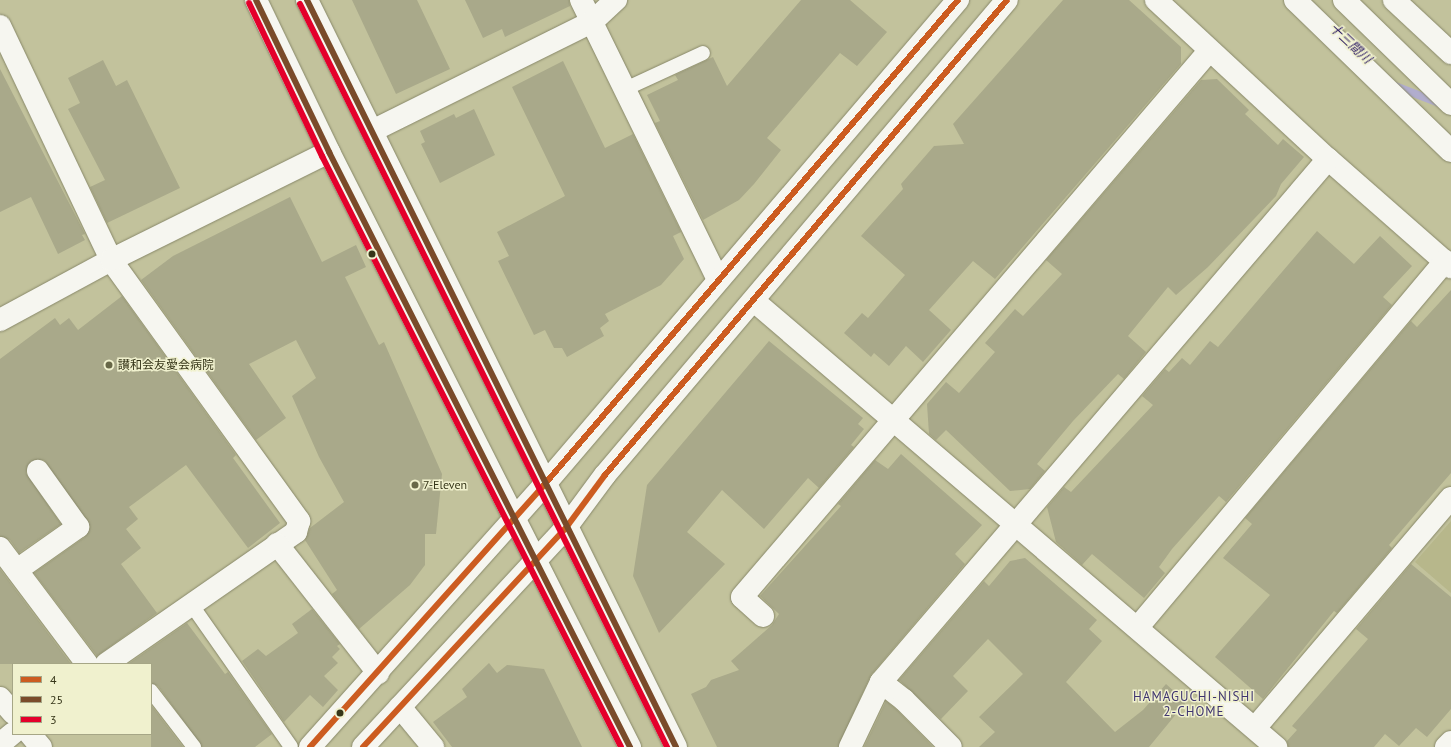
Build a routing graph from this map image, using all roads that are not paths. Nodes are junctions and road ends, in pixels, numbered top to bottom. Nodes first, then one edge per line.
1 (256, 0) edge
2 (307, 0) edge
3 (581, 0) edge
4 (616, 0) edge
5 (958, 0) edge
6 (1007, 0) edge
7 (1156, 0) edge
8 (1295, 0) edge
9 (1344, 0) edge
10 (1394, 0) edge
11 (592, 22) junction
12 (0, 26) edge
13 (1209, 51) junction
14 (702, 53) dead end
15 (1451, 53) edge
16 (623, 90) junction
17 (1451, 104) edge
18 (372, 131) junction
19 (1451, 151) edge
20 (329, 152) junction
21 (1328, 159) junction
22 (111, 260) junction
23 (1448, 264) edge
24 (718, 280) junction
25 (754, 301) junction
26 (0, 320) edge
27 (893, 422) junction
28 (38, 471) dead end
29 (544, 485) junction
30 (1451, 498) edge
31 (514, 520) junction
32 (1015, 524) junction
33 (565, 529) junction
34 (277, 544) junction
35 (0, 548) edge
36 (537, 560) junction
37 (17, 570) junction
38 (191, 604) junction
39 (763, 616) dead end
40 (1138, 628) junction
41 (119, 660) edge
42 (85, 663) edge
43 (378, 673) junction
44 (881, 682) junction
45 (152, 692) edge
46 (0, 698) edge
47 (400, 707) junction
48 (12, 712) edge
49 (1255, 728) junction
50 (12, 735) edge
51 (31, 735) edge
52 (1451, 742) edge
53 (0, 744) edge
54 (41, 747) edge
55 (194, 747) edge
56 (291, 747) edge
57 (310, 747) edge
58 (362, 747) edge
59 (433, 747) edge
60 (630, 747) edge
61 (676, 747) edge
62 (850, 747) edge
63 (951, 747) edge
64 (1276, 747) edge
65 (1446, 747) edge

1 - 20 main road
2 - 18 main road
3 - 11 main road
4 - 11 main road
5 - 24 main road
6 - 25 main road
7 - 13 main road
8 - 19 main road
9 - 17 main road
10 - 15 main road
11 - 16 main road
11 - 18 main road
12 - 22 main road
13 - 21 main road
13 - 27 main road
14 - 16 lane
16 - 24 main road
18 - 29 main road
20 - 22 main road
20 - 31 main road
21 - 23 main road
21 - 32 main road
22 - 26 main road
22 - 34 main road
23 - 40 main road
24 - 29 main road
25 - 27 main road
25 - 33 main road
27 - 32 main road
27 - 39 main road
28 - 37 main road
29 - 31 main road
29 - 33 main road
30 - 49 main road
31 - 36 main road
31 - 43 main road
32 - 40 main road
32 - 44 main road
33 - 36 main road
33 - 61 main road
34 - 38 main road
34 - 43 main road
35 - 37 main road
36 - 47 main road
36 - 60 main road
37 - 42 main road
38 - 41 main road
38 - 56 lane
40 - 49 main road
43 - 57 main road
44 - 62 main road
44 - 63 main road
45 - 55 lane
46 - 48 main road
47 - 58 main road
47 - 59 main road
49 - 64 main road
50 - 53 main road
51 - 54 main road
52 - 65 main road

